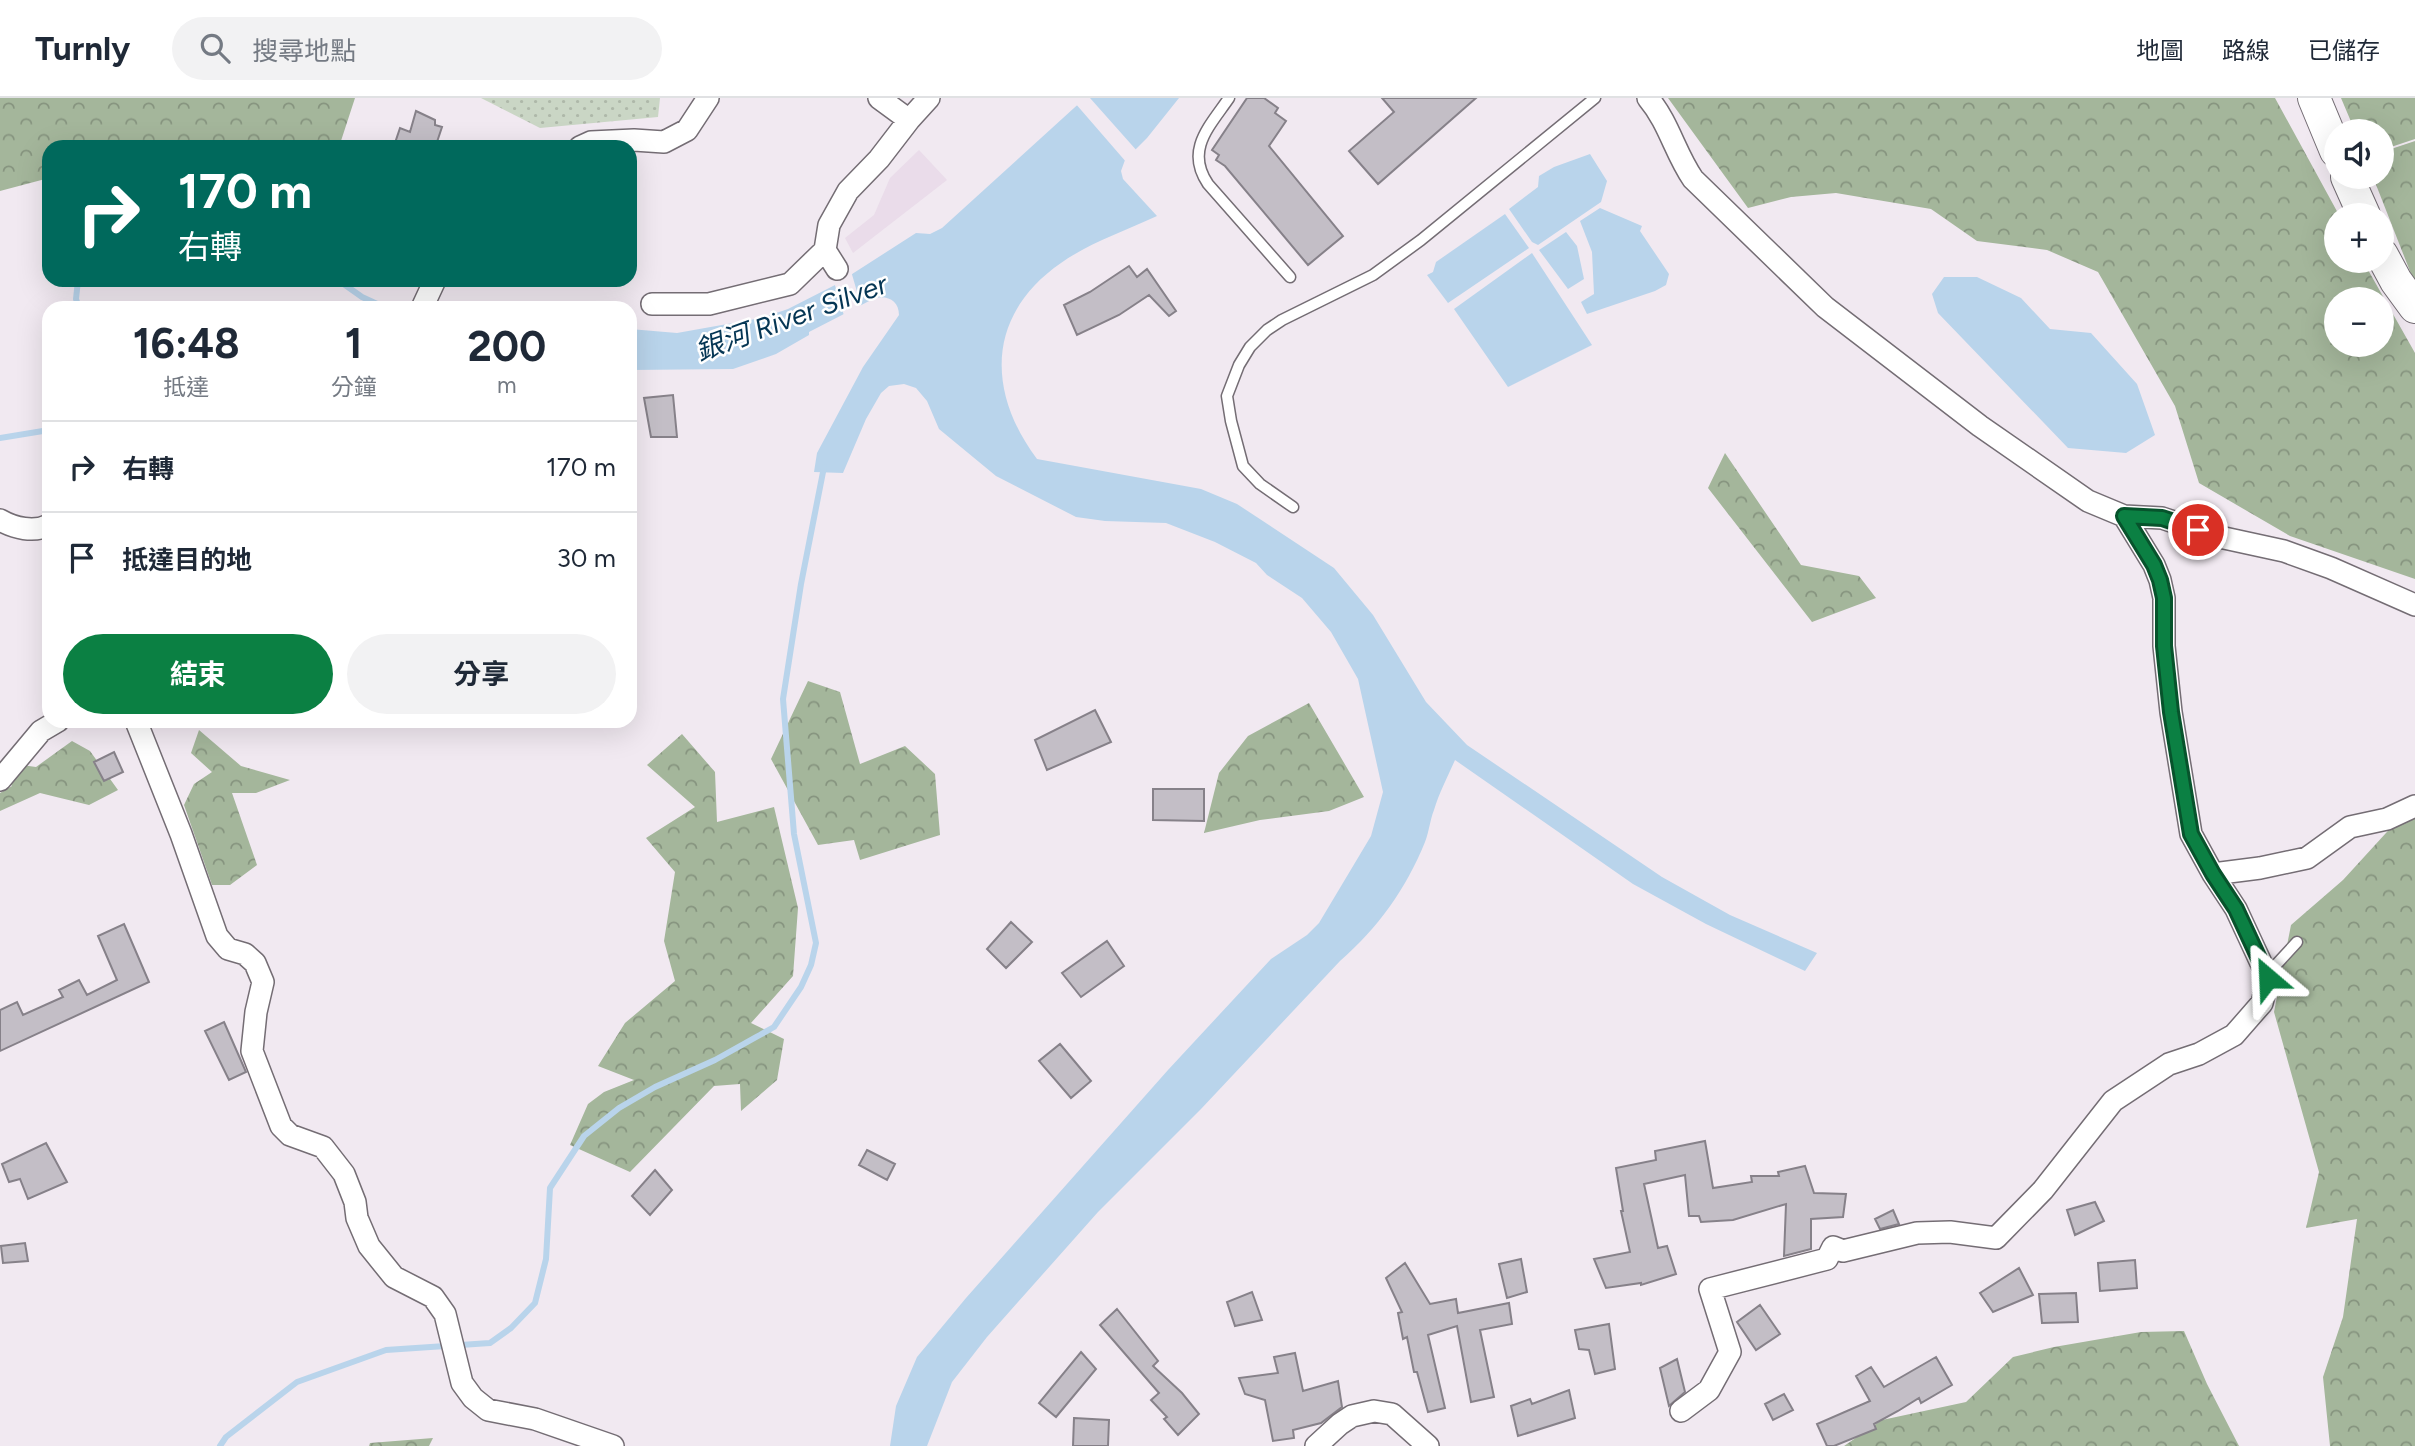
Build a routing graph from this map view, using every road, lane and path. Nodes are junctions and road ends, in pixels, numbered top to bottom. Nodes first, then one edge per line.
1 (708, 98) edge
2 (879, 98) edge
3 (929, 98) edge
4 (1228, 98) edge
5 (1595, 98) edge
6 (1648, 98) edge
7 (2314, 98) edge
8 (909, 120) junction
9 (2324, 122) edge
10 (637, 141) edge
11 (825, 250) junction
12 (837, 269) dead end
13 (2392, 273) edge
14 (1290, 277) dead end
15 (652, 304) dead end
16 (2415, 307) edge
17 (1293, 507) dead end
18 (2124, 516) junction
19 (0, 520) edge
20 (42, 528) edge
21 (2415, 605) edge
22 (46, 728) edge
23 (139, 728) edge
24 (0, 780) edge
25 (2415, 806) edge
26 (2213, 874) junction
27 (2297, 942) dead end
28 (2268, 978) junction
29 (1681, 1411) dead end
30 (612, 1446) edge
31 (1317, 1446) edge
32 (1428, 1446) edge

1 - 10 street
2 - 8 street
3 - 8 street
4 - 14 lane
5 - 17 lane
6 - 18 street
7 - 9 main road
8 - 11 street
11 - 12 street
11 - 15 street
13 - 16 main road
18 - 21 street
18 - 26 street
19 - 20 street
22 - 24 street
23 - 30 street
25 - 26 street
26 - 28 street
27 - 28 lane
28 - 29 street
31 - 32 street

